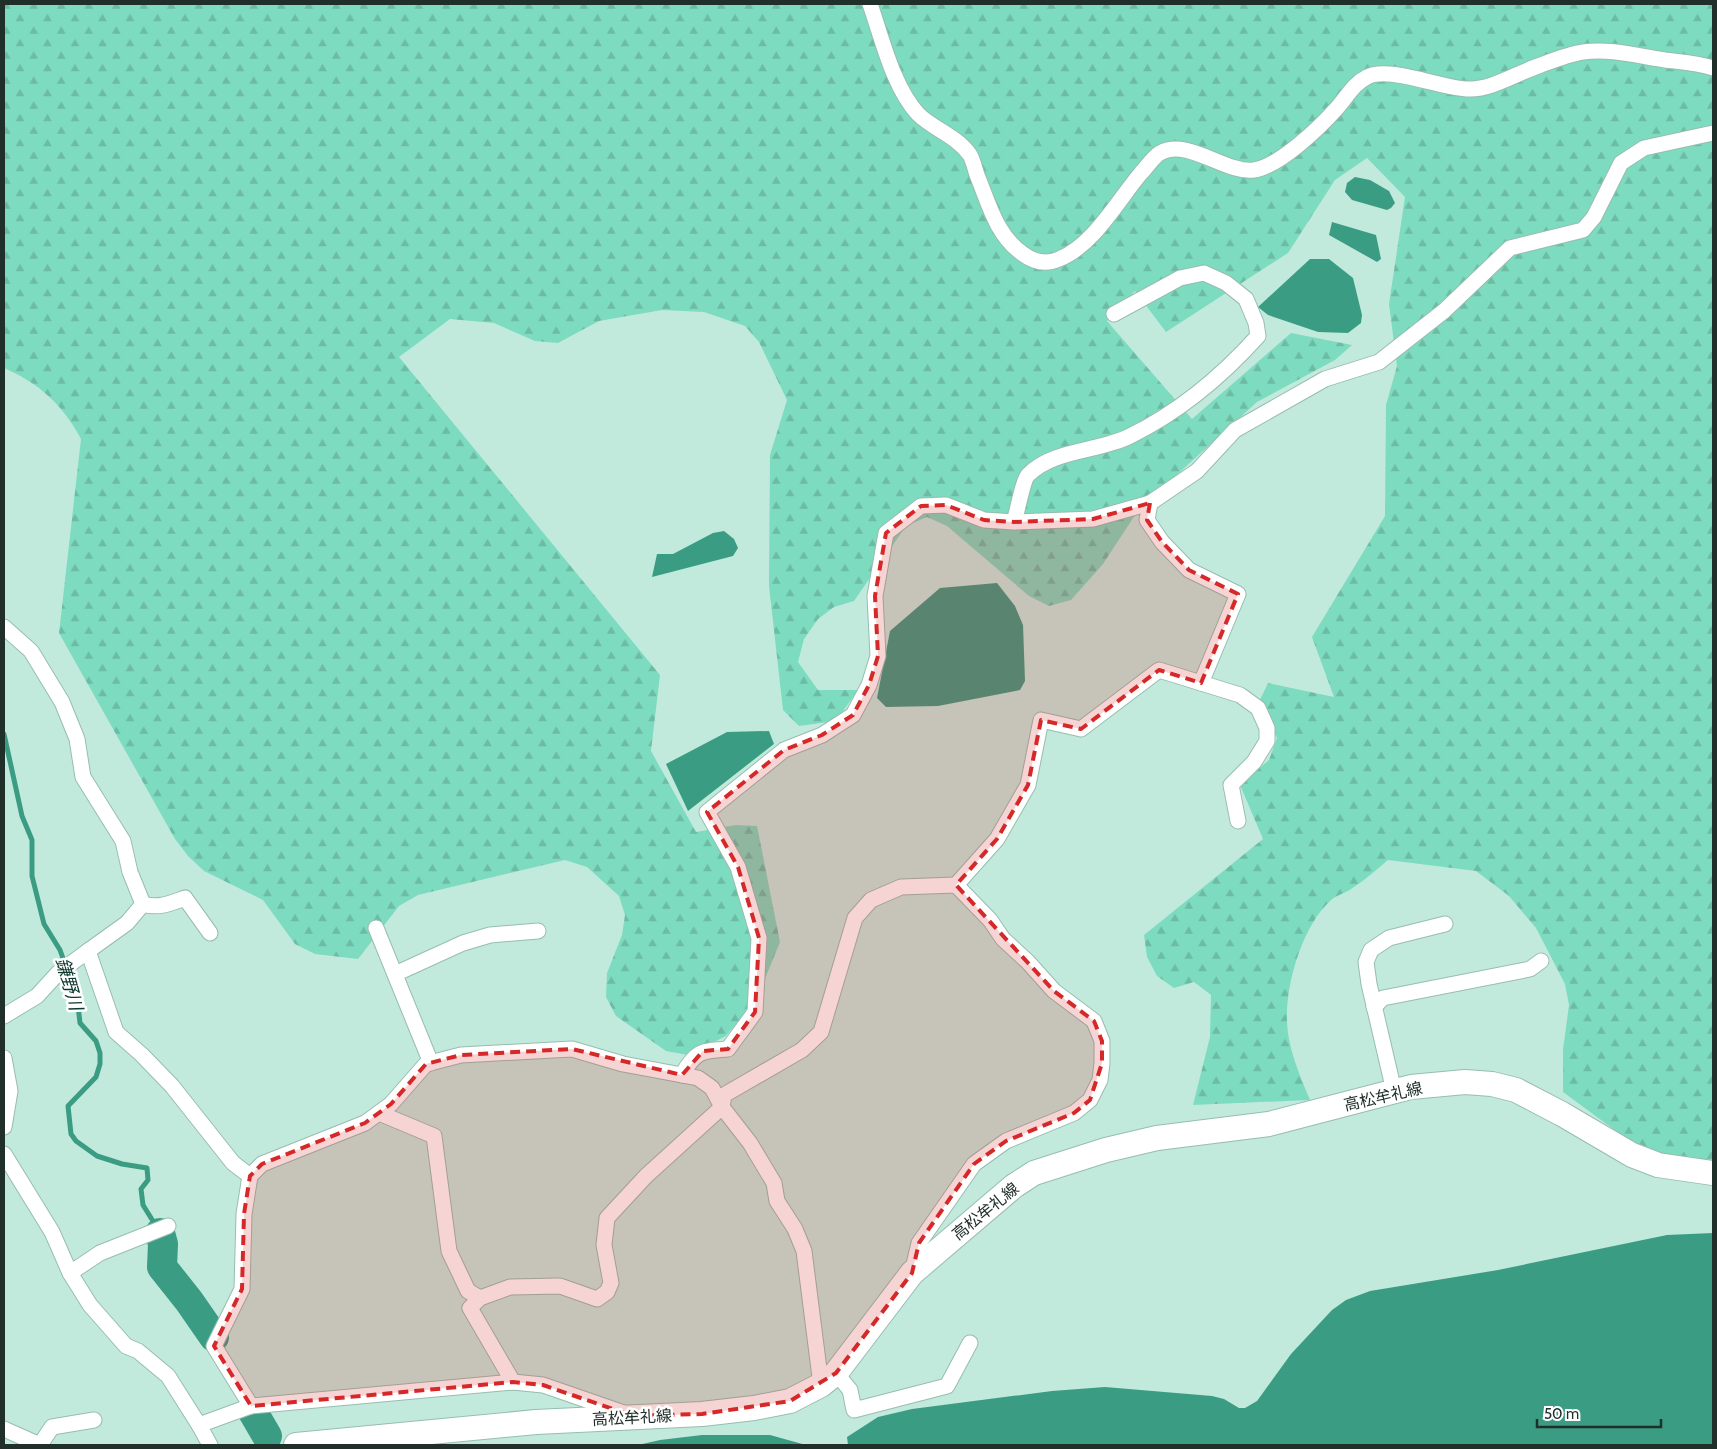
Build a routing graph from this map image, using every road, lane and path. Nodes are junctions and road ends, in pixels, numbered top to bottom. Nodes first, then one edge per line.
1 (870, 4) edge
2 (1713, 68) edge
3 (1713, 133) edge
4 (1114, 314) dead end
5 (1150, 503) junction
6 (1014, 522) junction
7 (4, 627) edge
8 (1201, 683) junction
9 (1238, 821) dead end
10 (956, 885) junction
11 (143, 904) junction
12 (1445, 924) dead end
13 (376, 928) dead end
14 (538, 931) dead end
15 (210, 933) dead end
16 (88, 951) junction
17 (1541, 961) dead end
18 (395, 974) junction
19 (1374, 1007) junction
20 (4, 1016) edge
21 (4, 1058) edge
22 (431, 1063) junction
23 (682, 1075) junction
24 (1394, 1091) junction
25 (722, 1107) junction
26 (379, 1113) junction
27 (4, 1127) edge
28 (4, 1154) edge
29 (1713, 1174) edge
30 (250, 1176) junction
31 (168, 1226) dead end
32 (70, 1273) junction
33 (912, 1273) junction
34 (480, 1298) junction
35 (970, 1343) dead end
36 (829, 1379) junction
37 (513, 1382) junction
38 (251, 1406) junction
39 (633, 1416) junction
40 (94, 1420) dead end
41 (199, 1425) junction
42 (4, 1429) edge
43 (210, 1445) edge
44 (296, 1445) edge

1 - 2 street
3 - 5 street
4 - 6 street
5 - 6 street
5 - 8 street
6 - 23 street
7 - 11 street
8 - 9 street
8 - 10 street
10 - 25 street
10 - 33 street
11 - 15 street
11 - 16 street
12 - 19 street
13 - 18 street
14 - 18 street
16 - 20 street
16 - 30 street
17 - 19 street
18 - 22 street
19 - 24 street
21 - 27 street
22 - 23 street
22 - 26 street
23 - 25 street
24 - 29 main road, 高松牟礼線
24 - 33 main road, 高松牟礼線
25 - 34 street
25 - 36 street
26 - 30 street
26 - 34 street
28 - 32 street
30 - 38 street
31 - 32 street
32 - 41 street
33 - 36 main road, 高松牟礼線
34 - 37 street
35 - 36 street
36 - 39 main road, 高松牟礼線
37 - 38 street
37 - 39 street
38 - 41 street
39 - 44 main road, 高松牟礼線
40 - 42 street
41 - 43 street

